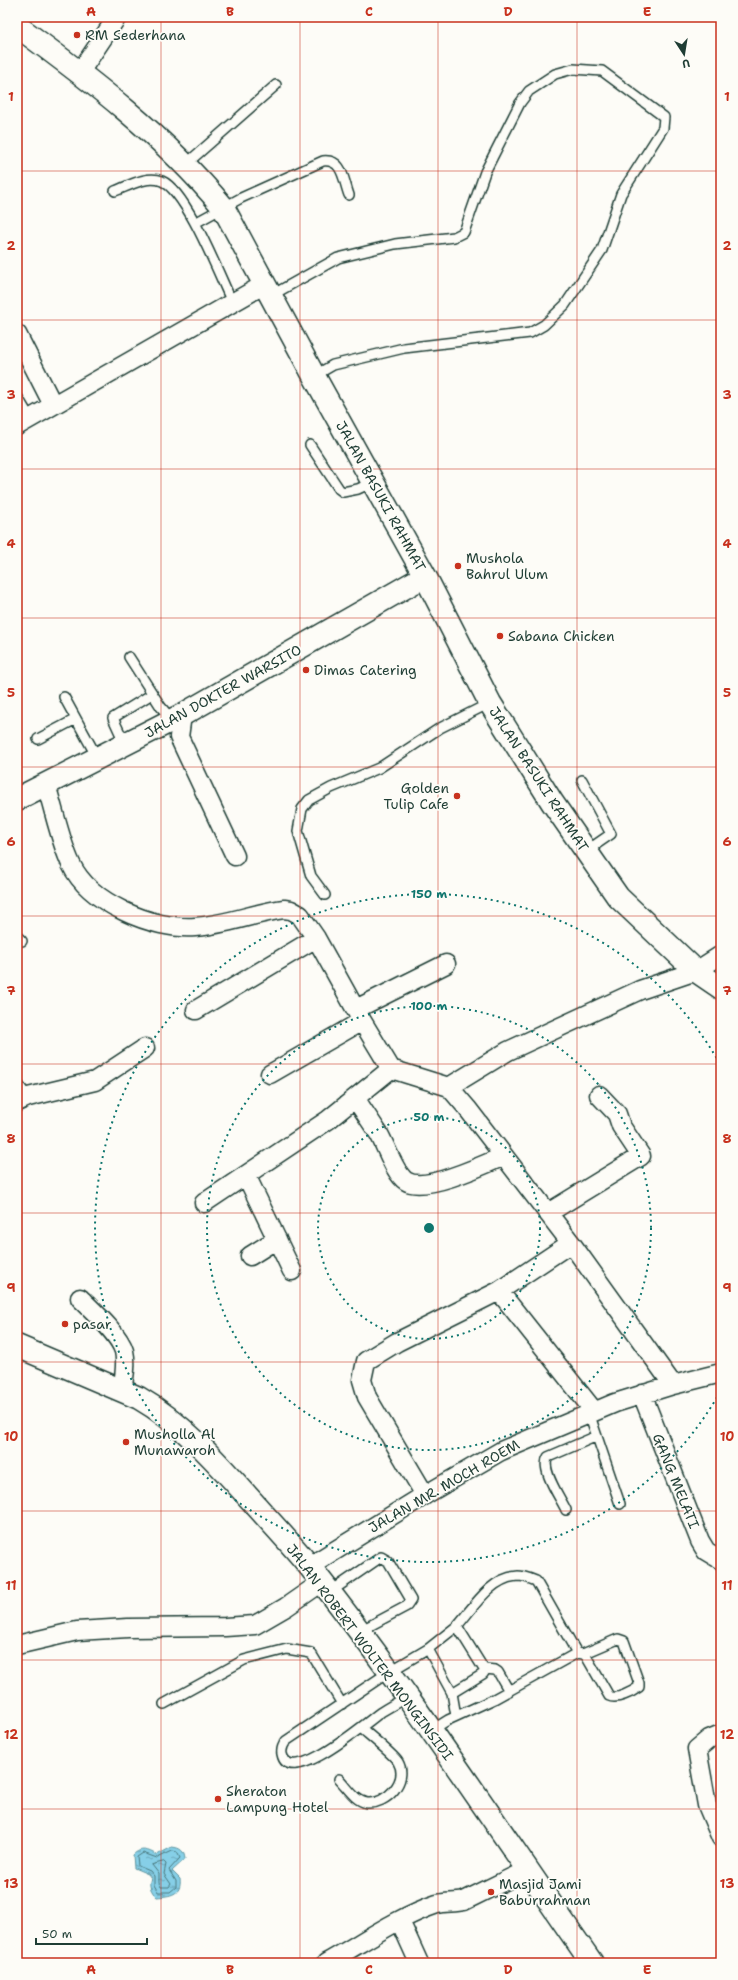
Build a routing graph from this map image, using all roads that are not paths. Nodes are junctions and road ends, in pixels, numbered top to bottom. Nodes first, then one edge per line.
1 (117, 17) edge
2 (17, 26) edge
3 (80, 72) junction
4 (276, 85) dead end
5 (185, 165) junction
6 (115, 191) dead end
7 (349, 195) dead end
8 (223, 207) junction
9 (195, 223) junction
10 (269, 290) junction
11 (232, 302) junction
12 (17, 334) edge
13 (314, 376) junction
14 (17, 396) edge
15 (53, 405) junction
16 (23, 422) edge
17 (310, 445) dead end
18 (373, 482) junction
19 (425, 576) junction
20 (129, 657) dead end
21 (152, 694) junction
22 (64, 697) dead end
23 (490, 703) junction
24 (177, 718) junction
25 (76, 719) junction
26 (38, 739) dead end
27 (125, 744) junction
28 (98, 759) junction
29 (582, 780) dead end
30 (46, 785) junction
31 (17, 799) edge
32 (585, 852) junction
33 (235, 856) dead end
34 (325, 895) dead end
35 (316, 938) junction
36 (721, 955) edge
37 (446, 964) dead end
38 (696, 971) junction
39 (721, 988) edge
40 (196, 1010) dead end
41 (359, 1015) junction
42 (145, 1048) dead end
43 (391, 1069) junction
44 (270, 1074) dead end
45 (448, 1087) junction
46 (21, 1094) edge
47 (599, 1095) dead end
48 (355, 1098) junction
49 (504, 1156) junction
50 (246, 1175) junction
51 (204, 1203) dead end
52 (548, 1213) junction
53 (277, 1239) junction
54 (571, 1243) junction
55 (250, 1256) dead end
56 (292, 1272) dead end
57 (499, 1291) junction
58 (80, 1298) dead end
59 (17, 1346) edge
60 (721, 1373) edge
61 (673, 1384) junction
62 (122, 1391) junction
63 (642, 1394) junction
64 (591, 1412) junction
65 (597, 1436) junction
66 (425, 1494) junction
67 (620, 1504) dead end
68 (566, 1510) dead end
69 (721, 1560) edge
70 (320, 1580) junction
71 (457, 1626) junction
72 (359, 1632) junction
73 (17, 1645) edge
74 (428, 1649) junction
75 (580, 1654) junction
76 (485, 1669) junction
77 (389, 1672) junction
78 (509, 1691) junction
79 (452, 1693) junction
80 (407, 1697) junction
81 (164, 1704) dead end
82 (342, 1704) junction
83 (456, 1716) junction
84 (361, 1728) junction
85 (432, 1730) junction
86 (721, 1734) edge
87 (339, 1779) dead end
88 (721, 1838) edge
89 (527, 1870) junction
90 (400, 1921) junction
91 (326, 1963) edge
92 (419, 1963) edge
93 (592, 1963) edge

1 - 3 street
2 - 3 main road, JALAN BASUKI RAHMAT
3 - 5 main road, JALAN BASUKI RAHMAT
4 - 5 lane
5 - 8 main road, JALAN BASUKI RAHMAT
6 - 9 lane
7 - 8 lane
8 - 9 lane
8 - 10 main road, JALAN BASUKI RAHMAT
9 - 11 lane
10 - 11 street
10 - 13 main road, JALAN BASUKI RAHMAT
10 - 13 lane
11 - 15 street
12 - 15 street
13 - 18 main road, JALAN BASUKI RAHMAT
14 - 16 lane
15 - 16 street
17 - 18 lane
18 - 19 main road, JALAN BASUKI RAHMAT
19 - 23 main road, JALAN BASUKI RAHMAT
19 - 24 main road, JALAN DOKTER WARSITO
20 - 21 lane
21 - 24 lane
21 - 27 lane
22 - 25 lane
23 - 32 main road, JALAN BASUKI RAHMAT
23 - 34 lane
24 - 27 main road, JALAN DOKTER WARSITO
24 - 33 street
25 - 26 lane
25 - 28 lane
27 - 28 main road, JALAN DOKTER WARSITO
28 - 30 main road, JALAN DOKTER WARSITO
29 - 32 lane
30 - 31 main road, JALAN DOKTER WARSITO
30 - 35 street
32 - 38 main road, JALAN BASUKI RAHMAT
35 - 40 street
35 - 41 street
36 - 38 street
37 - 41 street
38 - 39 main road, JALAN BASUKI RAHMAT
38 - 45 street
41 - 43 street
41 - 44 street
42 - 46 street
43 - 45 street
43 - 48 street
45 - 49 street
47 - 52 street
48 - 49 street
48 - 50 street
49 - 52 street
50 - 51 street
50 - 53 street
52 - 54 street
53 - 55 street
53 - 56 street
54 - 57 street
54 - 61 street
57 - 64 street
57 - 66 street
58 - 62 street
59 - 62 main road, JALAN ROBERT WOLTER MONGINSIDI
60 - 61 street, JALAN MR. MOCH ROEM
61 - 63 street, JALAN MR. MOCH ROEM
62 - 70 main road, JALAN ROBERT WOLTER MONGINSIDI
63 - 64 street, JALAN MR. MOCH ROEM
63 - 69 street, GANG MELATI
64 - 65 lane
64 - 66 street, JALAN MR. MOCH ROEM
65 - 67 lane
65 - 68 lane
66 - 70 street, JALAN MR. MOCH ROEM
70 - 72 main road, JALAN ROBERT WOLTER MONGINSIDI
70 - 72 lane
70 - 73 street, JALAN MR. MOCH ROEM
71 - 74 lane
71 - 75 lane
71 - 76 lane
72 - 77 main road, JALAN ROBERT WOLTER MONGINSIDI
74 - 77 lane
74 - 79 lane
75 - 75 lane
75 - 78 lane
76 - 78 lane
76 - 79 lane
77 - 80 main road, JALAN ROBERT WOLTER MONGINSIDI
77 - 82 lane
78 - 83 lane
79 - 83 lane
80 - 84 lane
80 - 85 main road, JALAN ROBERT WOLTER MONGINSIDI
81 - 82 lane
82 - 84 lane
83 - 85 lane
84 - 87 lane
85 - 89 main road, JALAN ROBERT WOLTER MONGINSIDI
86 - 88 street
89 - 90 street
89 - 93 main road, JALAN ROBERT WOLTER MONGINSIDI
90 - 91 street
90 - 92 street

